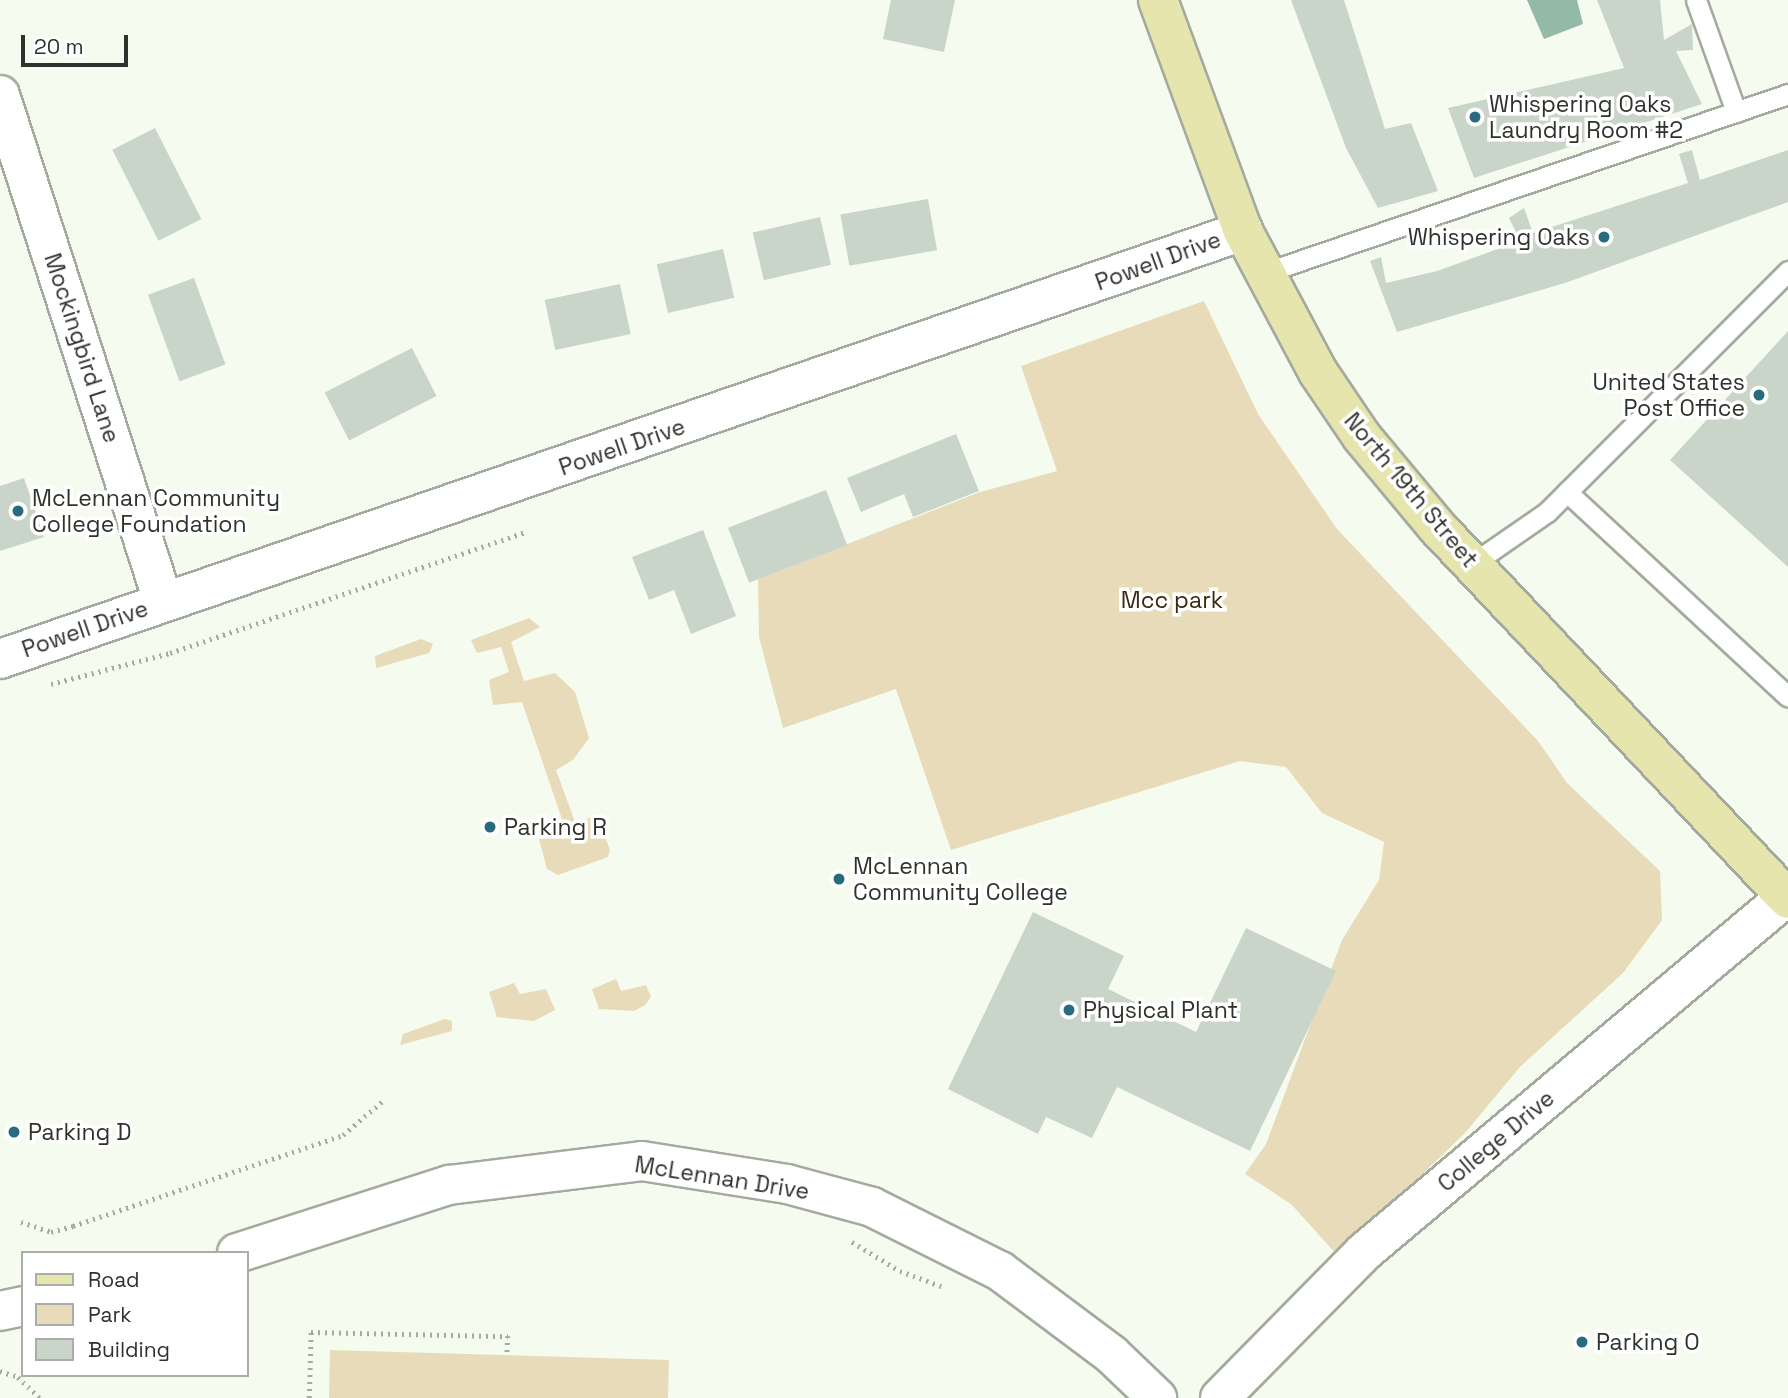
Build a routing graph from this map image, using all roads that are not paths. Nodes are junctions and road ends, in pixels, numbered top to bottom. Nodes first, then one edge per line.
1 (1158, 0) edge
2 (1696, 0) edge
3 (1788, 94) edge
4 (0, 95) edge
5 (1736, 112) junction
6 (1243, 231) junction
7 (1788, 271) edge
8 (1264, 273) junction
9 (1567, 492) junction
10 (1472, 565) junction
11 (163, 601) junction
12 (0, 659) edge
13 (1788, 697) edge
14 (1787, 898) edge
15 (243, 1251) edge
16 (21, 1306) edge
17 (0, 1311) edge
18 (1157, 1398) edge
19 (1220, 1398) edge

1 - 6 main road, North 19th Street
2 - 5 lane
3 - 5 lane
4 - 11 street, Mockingbird Lane
5 - 8 lane
6 - 8 main road, North 19th Street
6 - 11 street, Powell Drive
7 - 9 lane
8 - 10 main road, North 19th Street
9 - 10 lane
9 - 13 lane
10 - 14 main road, North 19th Street
11 - 12 street, Powell Drive
14 - 19 street, College Drive
15 - 18 street, McLennan Drive
16 - 17 street

